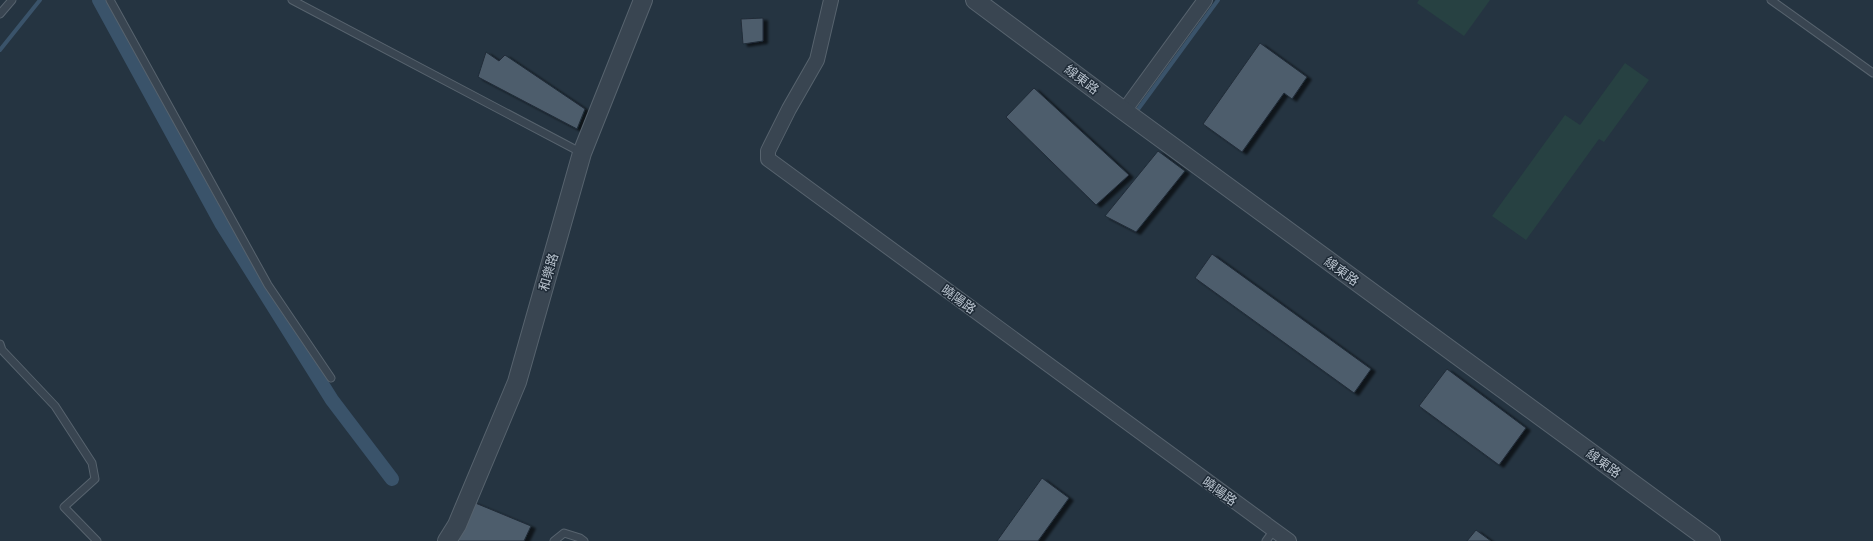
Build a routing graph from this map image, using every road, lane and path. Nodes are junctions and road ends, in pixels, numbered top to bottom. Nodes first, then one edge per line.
1 (12, 0) edge
2 (110, 0) edge
3 (292, 0) edge
4 (643, 0) edge
5 (831, 0) edge
6 (975, 0) edge
7 (1205, 0) edge
8 (1771, 0) edge
9 (0, 14) edge
10 (1873, 73) edge
11 (1124, 111) junction
12 (582, 153) junction
13 (0, 344) edge
14 (330, 378) dead end
15 (1270, 536) edge
16 (97, 541) edge
17 (447, 541) edge
18 (554, 541) edge
19 (584, 541) edge
20 (1289, 541) edge
21 (1711, 541) edge

1 - 9 lane
2 - 14 lane
3 - 12 lane
4 - 12 street, 和樂路
5 - 15 street, 曉陽路
6 - 11 street, 線東路
7 - 11 street
8 - 10 lane
11 - 21 street, 線東路
12 - 17 street, 和樂路
13 - 16 lane
15 - 20 street, 曉陽路
18 - 19 lane

